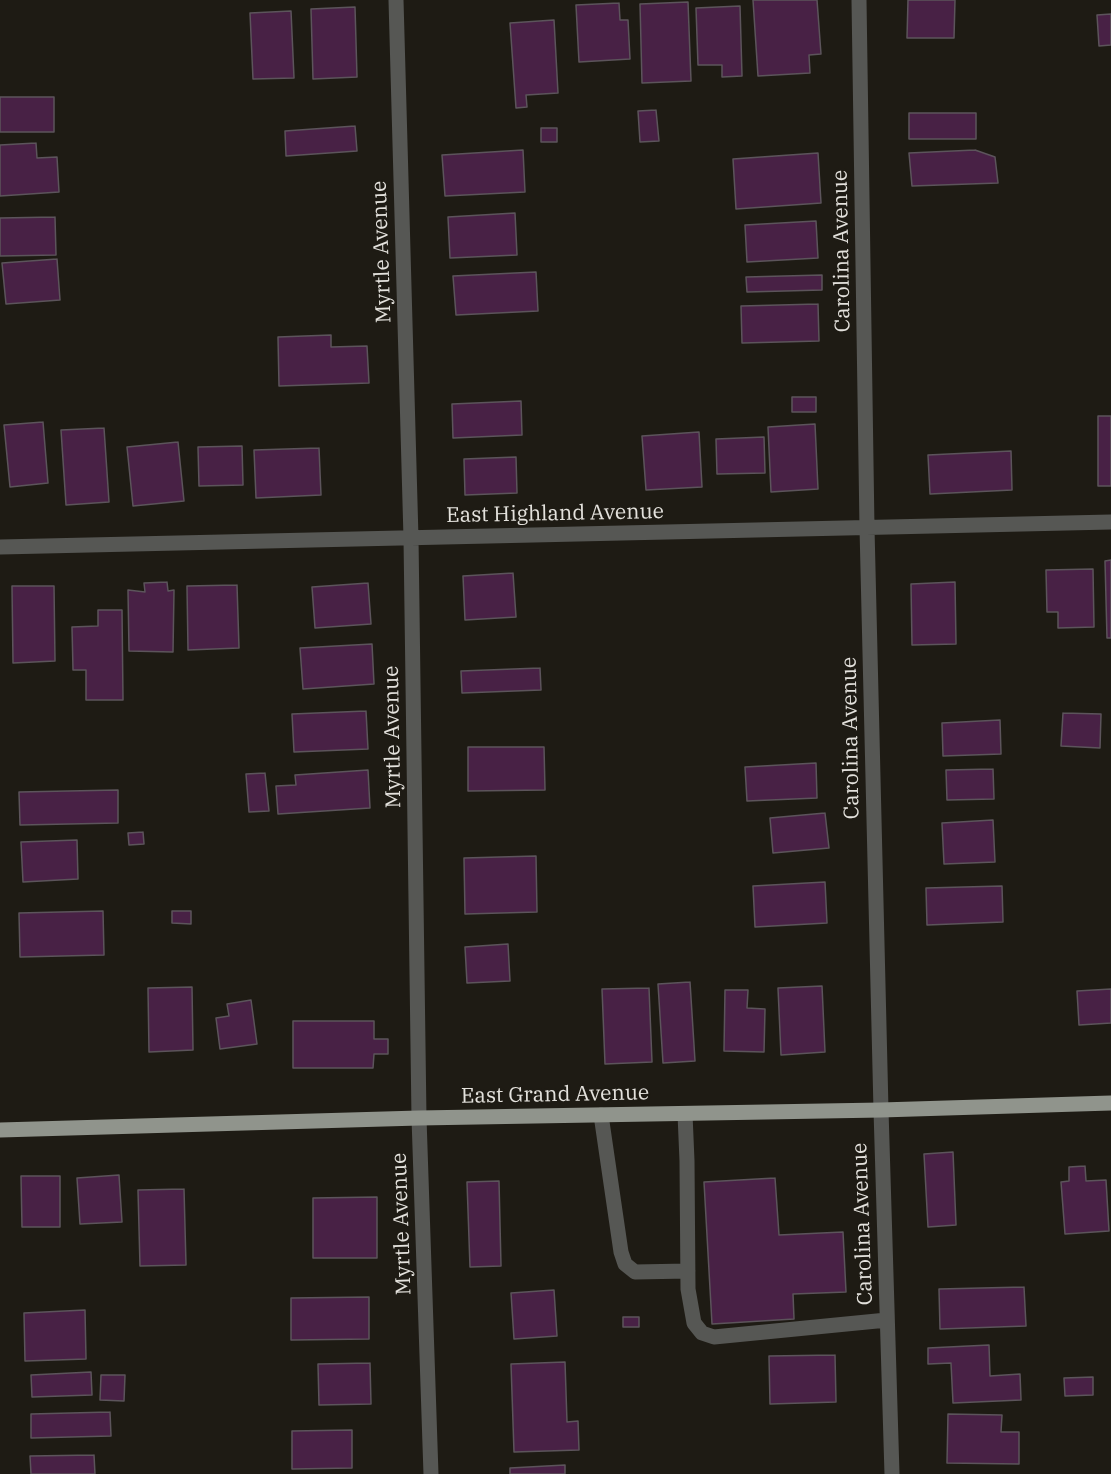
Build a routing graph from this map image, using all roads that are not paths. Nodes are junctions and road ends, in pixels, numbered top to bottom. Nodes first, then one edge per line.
1 (396, 0) edge
2 (859, 0) edge
3 (1111, 522) edge
4 (867, 528) junction
5 (411, 538) junction
6 (0, 547) edge
7 (1111, 1103) edge
8 (881, 1110) junction
9 (685, 1114) junction
10 (601, 1115) junction
11 (419, 1118) junction
12 (0, 1130) edge
13 (688, 1271) junction
14 (888, 1320) junction
15 (431, 1474) edge
16 (892, 1474) edge

1 - 5 street, Myrtle Avenue
2 - 4 street, Carolina Avenue
3 - 4 street, East Highland Avenue
4 - 5 street, East Highland Avenue
4 - 8 street, Carolina Avenue
5 - 6 street, East Highland Avenue
5 - 11 street, Myrtle Avenue
7 - 8 main road, East Grand Avenue
8 - 9 main road, East Grand Avenue
8 - 14 street, Carolina Avenue
9 - 10 main road, East Grand Avenue
9 - 13 street
10 - 11 main road, East Grand Avenue
10 - 13 street
11 - 12 main road, East Grand Avenue
11 - 15 street, Myrtle Avenue
13 - 14 street
14 - 16 street, Carolina Avenue

